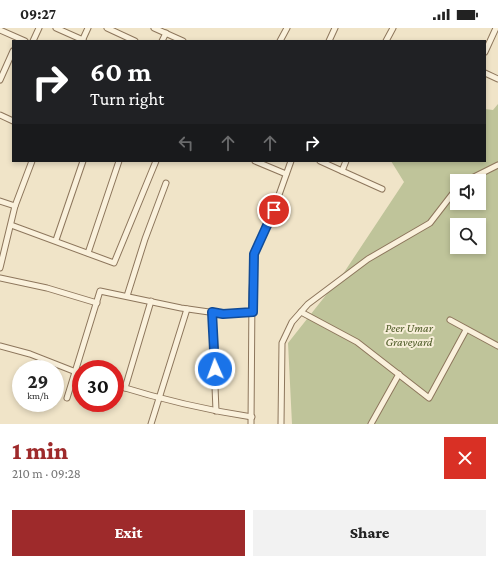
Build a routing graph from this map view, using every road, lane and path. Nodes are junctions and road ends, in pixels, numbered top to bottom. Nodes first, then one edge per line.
1 (39, 28) edge
2 (56, 28) edge
3 (88, 28) edge
4 (107, 28) edge
5 (154, 28) edge
6 (287, 28) edge
7 (392, 28) edge
8 (496, 28) edge
9 (332, 29) edge
10 (0, 30) edge
11 (166, 33) junction
12 (18, 40) edge
13 (33, 40) edge
14 (82, 40) edge
15 (133, 40) edge
16 (162, 40) edge
17 (181, 40) edge
18 (281, 40) edge
19 (329, 40) edge
20 (386, 40) edge
21 (486, 50) edge
22 (12, 53) edge
23 (486, 74) edge
24 (0, 80) edge
25 (498, 80) edge
26 (0, 115) edge
27 (12, 121) edge
28 (32, 162) edge
29 (83, 162) edge
30 (119, 162) edge
31 (156, 162) edge
32 (257, 162) edge
33 (291, 162) edge
34 (322, 162) edge
35 (346, 162) edge
36 (498, 165) edge
37 (342, 171) junction
38 (286, 174) junction
39 (480, 174) edge
40 (166, 183) dead end
41 (382, 189) dead end
42 (450, 197) edge
43 (0, 201) edge
44 (15, 206) junction
45 (11, 225) junction
46 (56, 240) junction
47 (2, 253) edge
48 (88, 253) junction
49 (0, 268) edge
50 (0, 278) edge
51 (127, 296) junction
52 (151, 301) junction
53 (97, 302) junction
54 (187, 309) junction
55 (212, 312) junction
56 (253, 312) junction
57 (301, 312) junction
58 (450, 320) dead end
59 (466, 330) junction
60 (0, 346) edge
61 (498, 346) edge
62 (82, 360) edge
63 (72, 370) edge
64 (399, 374) junction
65 (72, 388) edge
66 (125, 388) joint
67 (67, 398) dead end
68 (159, 398) junction
69 (216, 411) junction
70 (252, 417) junction
71 (151, 424) edge
72 (251, 424) edge
73 (281, 424) edge
74 (371, 424) edge

1 - 13 street
2 - 14 street
3 - 14 street
4 - 15 street
5 - 11 street
6 - 18 street
7 - 20 street
8 - 21 street
9 - 19 street
10 - 12 street
11 - 16 street
11 - 17 street
22 - 24 street
23 - 25 street
26 - 27 street
28 - 44 street
29 - 46 street
30 - 48 street
31 - 48 street
32 - 38 street
33 - 38 street
34 - 37 street
35 - 37 street
36 - 39 street
37 - 41 street
38 - 56 street
40 - 51 street
42 - 57 street
43 - 44 street
44 - 45 street
45 - 46 street
45 - 47 street
46 - 48 street
47 - 49 street
50 - 53 street
51 - 52 street
51 - 53 street
52 - 54 street
52 - 66 street
53 - 62 street
54 - 55 street
54 - 68 street
55 - 56 street
55 - 69 street
56 - 70 street
57 - 64 street
57 - 73 street
58 - 59 street
59 - 61 street
59 - 64 street
60 - 63 street
64 - 74 street
65 - 67 street
66 - 68 street
68 - 69 street
68 - 71 street
69 - 70 street
70 - 72 street

